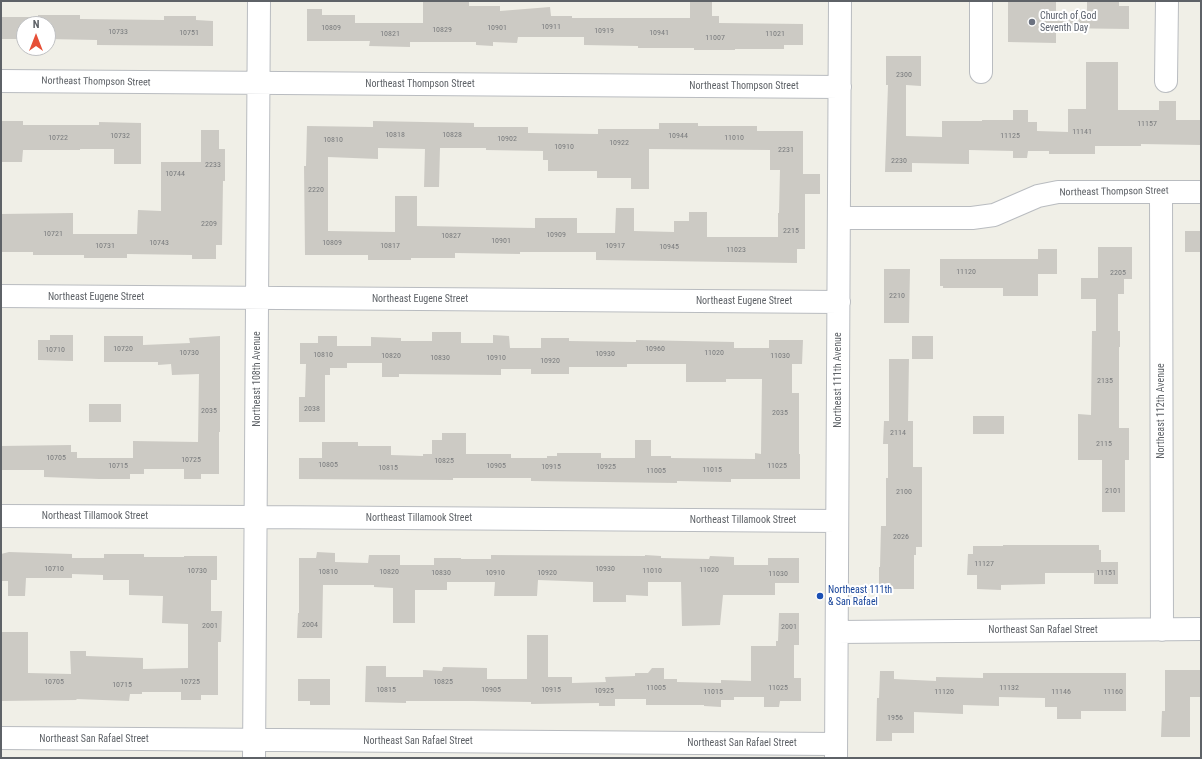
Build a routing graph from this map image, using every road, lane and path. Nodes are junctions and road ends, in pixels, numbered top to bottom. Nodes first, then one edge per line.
1 (259, 1) edge
2 (840, 1) edge
3 (981, 1) edge
4 (1166, 1) edge
5 (981, 72) dead end
6 (1, 81) edge
7 (1166, 81) dead end
8 (259, 83) junction
9 (840, 87) junction
10 (1161, 192) junction
11 (1201, 192) edge
12 (839, 218) junction
13 (1, 296) edge
14 (257, 298) junction
15 (839, 302) junction
16 (1, 516) edge
17 (256, 517) junction
18 (837, 521) junction
19 (1162, 630) junction
20 (1201, 630) edge
21 (837, 632) junction
22 (1, 738) edge
23 (255, 749) edge
24 (836, 751) edge

1 - 8 street, Northeast 108th Avenue
2 - 9 street, Northeast 111th Avenue
3 - 5 street
4 - 7 street
6 - 8 street, Northeast Thompson Street
8 - 9 street, Northeast Thompson Street
8 - 14 street, Northeast 108th Avenue
9 - 12 street, Northeast 111th Avenue
10 - 11 street, Northeast Thompson Street
10 - 12 street, Northeast Thompson Street
10 - 19 street, Northeast 112th Avenue
12 - 15 street, Northeast 111th Avenue
13 - 14 street, Northeast Eugene Street
14 - 15 street, Northeast Eugene Street
14 - 17 street, Northeast 108th Avenue
15 - 18 street, Northeast 111th Avenue
16 - 17 street, Northeast Tillamook Street
17 - 18 street, Northeast Tillamook Street
17 - 23 street, Northeast 108th Avenue
18 - 21 street, Northeast 111th Avenue
19 - 20 street, Northeast San Rafael Street
19 - 21 street, Northeast San Rafael Street
21 - 24 street, Northeast 111th Avenue
22 - 23 street, Northeast San Rafael Street
23 - 24 street, Northeast San Rafael Street

